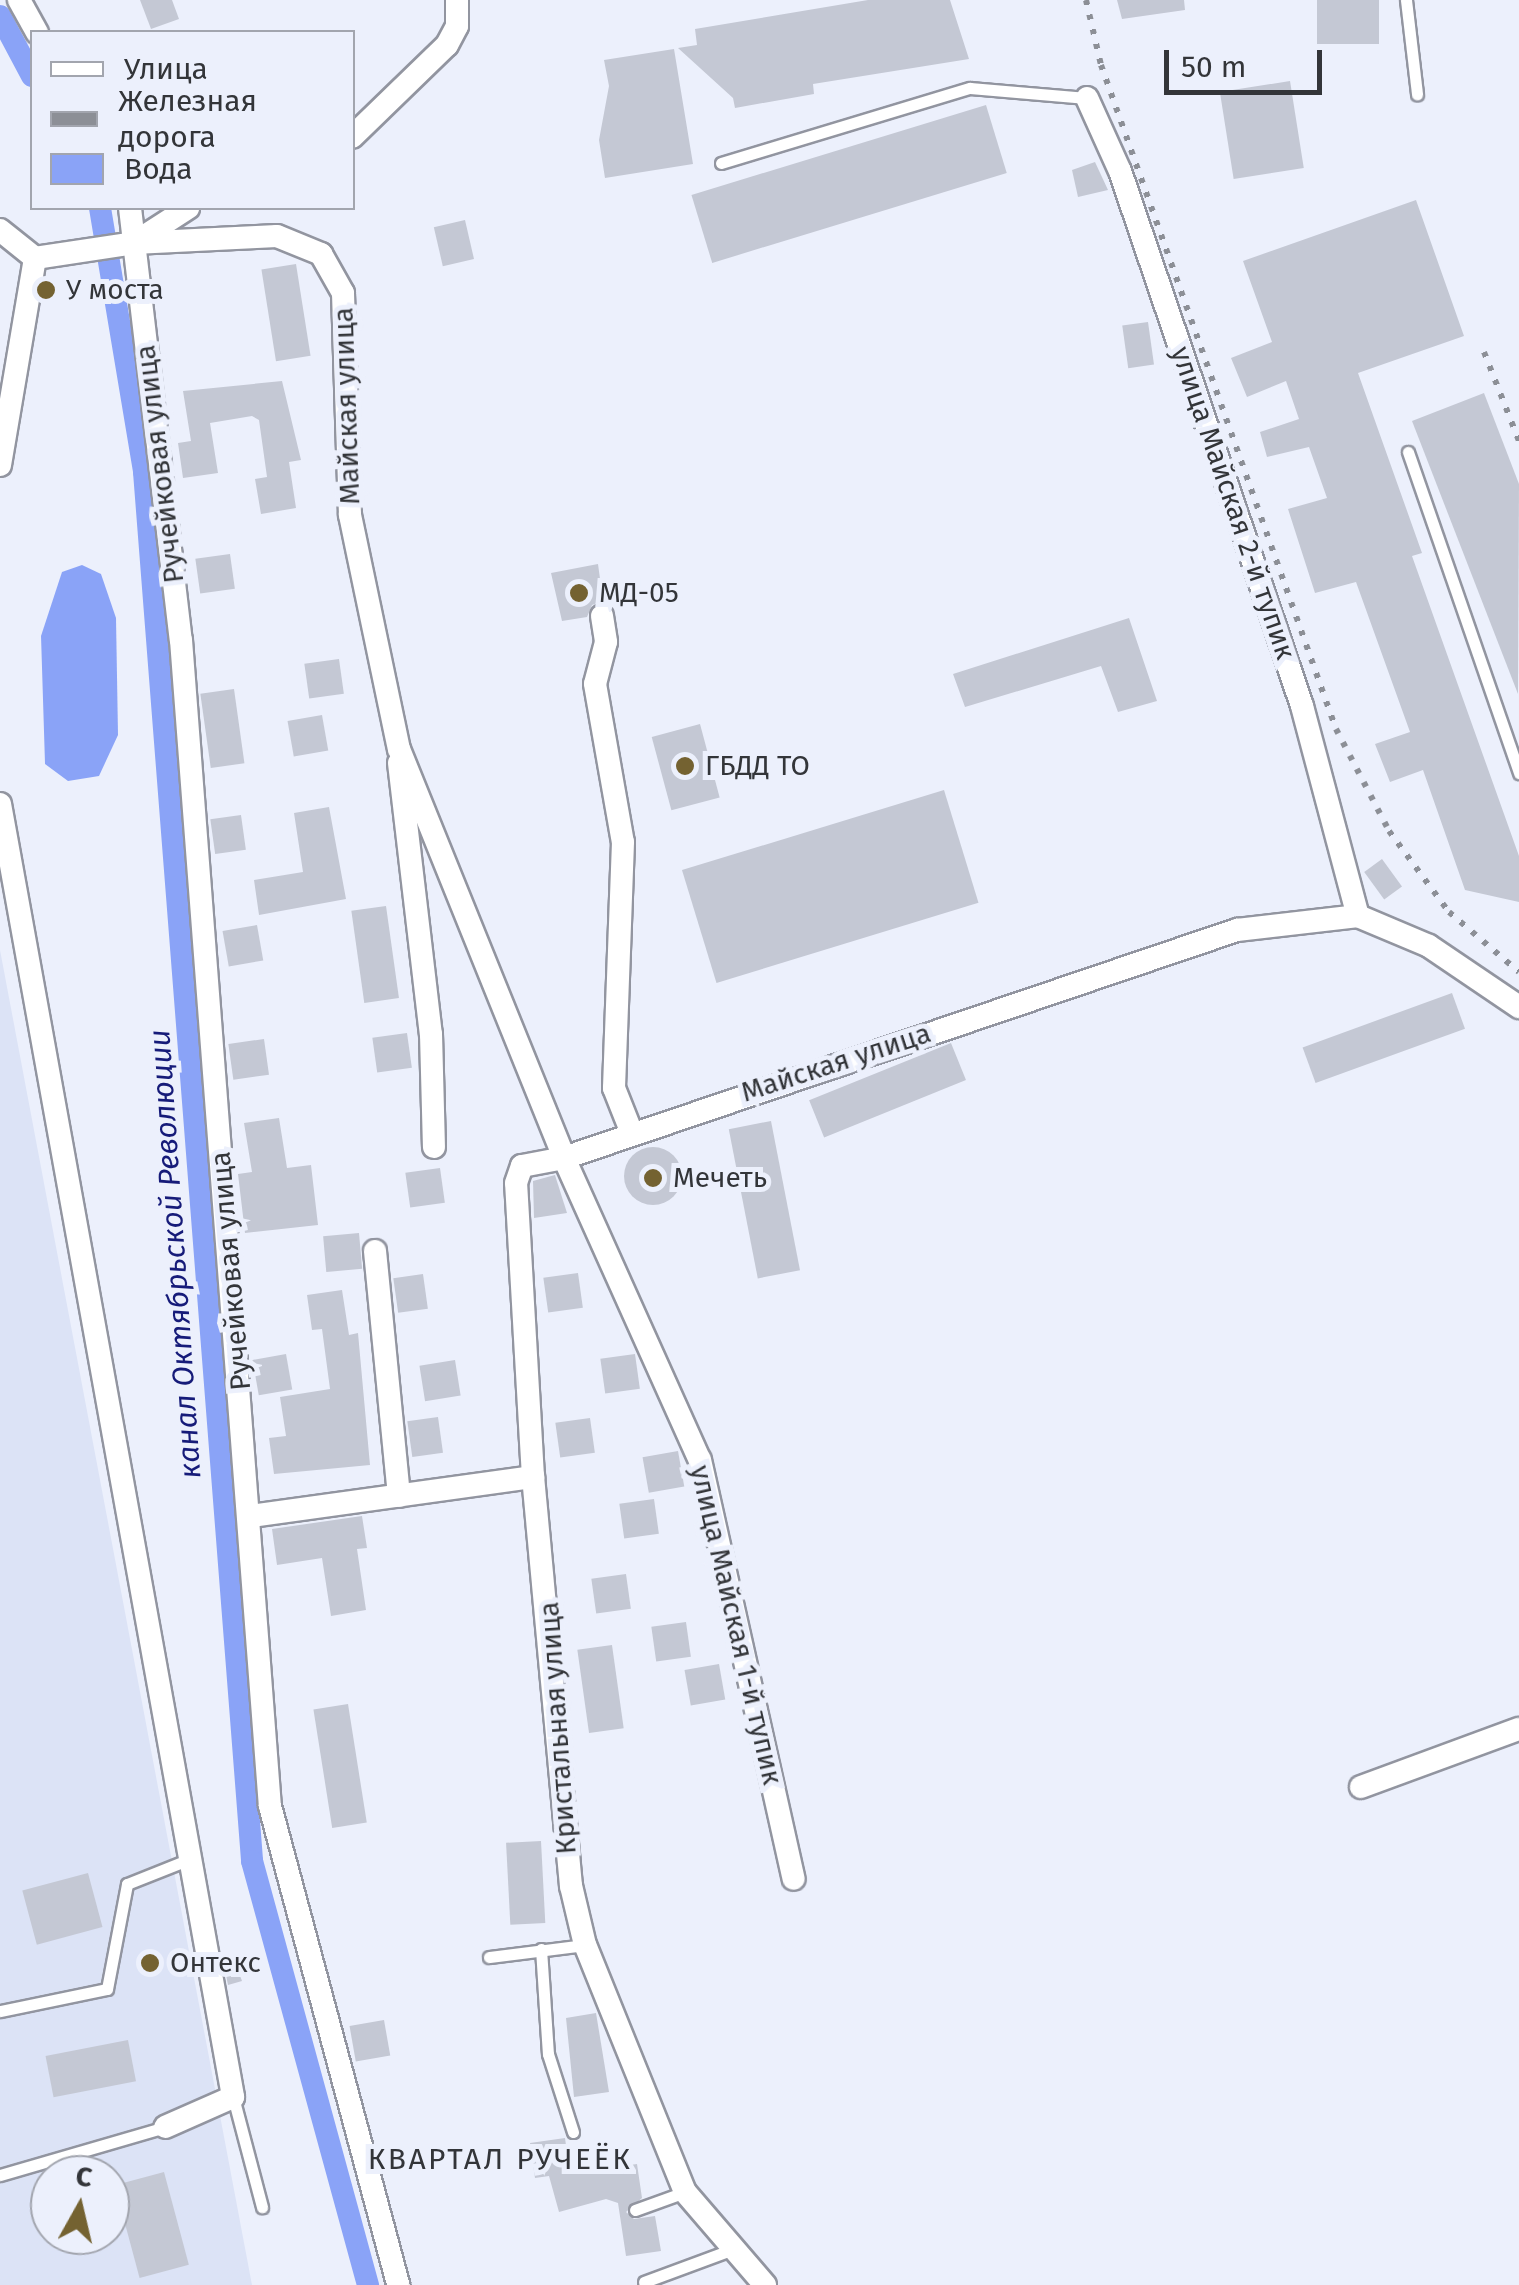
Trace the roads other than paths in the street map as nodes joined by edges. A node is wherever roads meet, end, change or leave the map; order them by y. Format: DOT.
graph roads {
  1 [pos="19,0"];
  2 [pos="457,0"];
  3 [pos="1406,0"];
  4 [pos="36,30"];
  5 [pos="1417,94"];
  6 [pos="1087,98"];
  7 [pos="355,133"];
  8 [pos="722,163"];
  9 [pos="130,210"];
  10 [pos="185,210"];
  11 [pos="0,230"];
  12 [pos="134,244"];
  13 [pos="34,258"];
  14 [pos="1408,452"];
  15 [pos="0,465"];
  16 [pos="602,616"];
  17 [pos="399,748"];
  18 [pos="1519,773"];
  19 [pos="0,804"];
  20 [pos="1358,916"];
  21 [pos="1519,1007"];
  22 [pos="631,1132"];
  23 [pos="434,1147"];
  24 [pos="564,1158"];
  25 [pos="375,1251"];
  26 [pos="532,1477"];
  27 [pos="399,1496"];
  28 [pos="251,1516"];
  29 [pos="1519,1729"];
  30 [pos="1361,1786"];
  31 [pos="190,1859"];
  32 [pos="794,1879"];
  33 [pos="585,1945"];
  34 [pos="541,1949"];
  35 [pos="489,1957"];
  36 [pos="0,2011"];
  37 [pos="233,2097"];
  38 [pos="165,2126"];
  39 [pos="573,2132"];
  40 [pos="0,2175"];
  41 [pos="685,2192"];
  42 [pos="262,2207"];
  43 [pos="635,2210"];
  44 [pos="736,2248"];
  45 [pos="644,2282"];
  46 [pos="398,2285"];
  47 [pos="765,2285"];
  1 -- 4 [label="street"];
  2 -- 7 [label="street"];
  3 -- 5 [label="lane"];
  6 -- 8 [label="lane"];
  6 -- 20 [label="street, улица Майская 2-й тупик"];
  9 -- 12 [label="street, Ручейковая улица"];
  10 -- 12 [label="street"];
  11 -- 13 [label="street"];
  12 -- 13 [label="street, Майская улица"];
  12 -- 17 [label="street, Майская улица"];
  12 -- 28 [label="street, Ручейковая улица"];
  13 -- 15 [label="street"];
  14 -- 18 [label="lane"];
  16 -- 22 [label="street"];
  17 -- 23 [label="street, Майская улица"];
  17 -- 24 [label="street, Майская улица"];
  19 -- 31 [label="street"];
  20 -- 21 [label="street, Майская улица"];
  20 -- 22 [label="street, Майская улица"];
  22 -- 24 [label="street, Майская улица"];
  24 -- 26 [label="street, Кристальная улица"];
  24 -- 32 [label="street, улица Майская 1-й тупик"];
  25 -- 27 [label="street"];
  26 -- 27 [label="street"];
  26 -- 33 [label="street, Кристальная улица"];
  27 -- 28 [label="street"];
  28 -- 46 [label="street, Ручейковая улица"];
  29 -- 30 [label="street"];
  31 -- 36 [label="lane"];
  31 -- 37 [label="street"];
  33 -- 34 [label="lane"];
  33 -- 41 [label="street, Кристальная улица"];
  34 -- 35 [label="lane"];
  34 -- 39 [label="lane"];
  37 -- 38 [label="street"];
  37 -- 42 [label="lane"];
  38 -- 40 [label="lane"];
  41 -- 43 [label="lane"];
  41 -- 44 [label="street, Кристальная улица"];
  44 -- 45 [label="lane"];
  44 -- 47 [label="street, Кристальная улица"];
}
